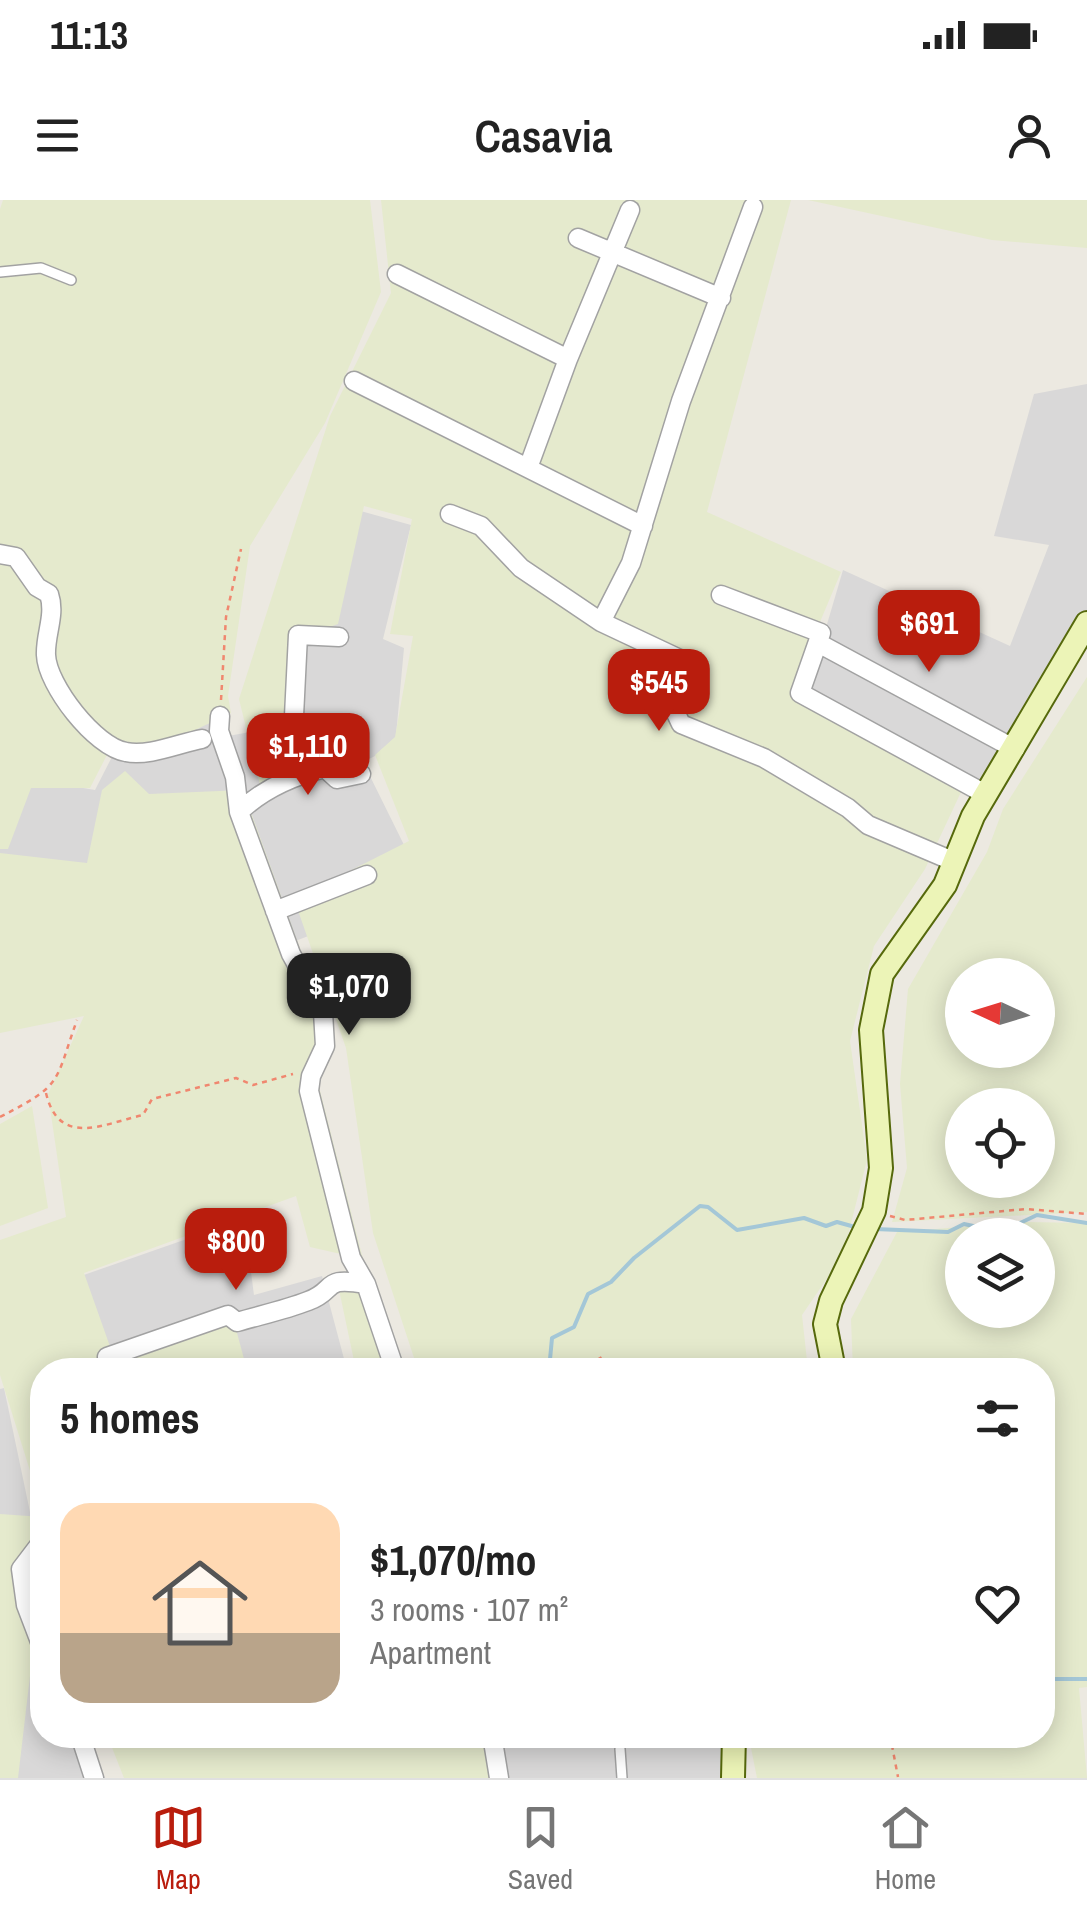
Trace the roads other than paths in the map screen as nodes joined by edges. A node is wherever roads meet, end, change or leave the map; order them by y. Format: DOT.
graph roads {
  1 [pos="753,207"];
  2 [pos="630,210"];
  3 [pos="578,238"];
  4 [pos="614,253"];
  5 [pos="0,272"];
  6 [pos="397,274"];
  7 [pos="71,280"];
  8 [pos="720,298"];
  9 [pos="568,359"];
  10 [pos="354,381"];
  11 [pos="528,468"];
  12 [pos="450,514"];
  13 [pos="643,526"];
  14 [pos="0,554"];
  15 [pos="721,595"];
  16 [pos="601,622"];
  17 [pos="1087,623"];
  18 [pos="339,636"];
  19 [pos="820,644"];
  20 [pos="220,716"];
  21 [pos="202,739"];
  22 [pos="1015,749"];
  23 [pos="312,771"];
  24 [pos="361,774"];
  25 [pos="987,794"];
  26 [pos="238,812"];
  27 [pos="955,862"];
  28 [pos="367,876"];
  29 [pos="275,911"];
  30 [pos="366,1284"];
  31 [pos="107,1357"];
  32 [pos="391,1358"];
  33 [pos="832,1358"];
  34 [pos="30,1557"];
  35 [pos="30,1616"];
  36 [pos="84,1748"];
  37 [pos="494,1748"];
  38 [pos="734,1748"];
  39 [pos="620,1749"];
  40 [pos="94,1778"];
  41 [pos="498,1778"];
  42 [pos="622,1778"];
  43 [pos="733,1778"];
  1 -- 8 [label="street"];
  2 -- 4 [label="street"];
  3 -- 4 [label="street"];
  4 -- 8 [label="street"];
  4 -- 9 [label="street"];
  5 -- 7 [label="lane"];
  6 -- 9 [label="street"];
  8 -- 13 [label="street"];
  9 -- 11 [label="street"];
  10 -- 11 [label="street"];
  11 -- 13 [label="street"];
  12 -- 16 [label="street"];
  13 -- 16 [label="street"];
  14 -- 21 [label="street"];
  15 -- 19 [label="street"];
  16 -- 27 [label="street"];
  17 -- 22 [label="street"];
  18 -- 23 [label="street"];
  19 -- 22 [label="street"];
  19 -- 25 [label="street"];
  20 -- 26 [label="street"];
  22 -- 25 [label="street"];
  23 -- 24 [label="street"];
  23 -- 26 [label="street"];
  25 -- 27 [label="street"];
  26 -- 29 [label="street"];
  27 -- 33 [label="street"];
  28 -- 29 [label="street"];
  29 -- 30 [label="street"];
  30 -- 31 [label="street"];
  30 -- 32 [label="street"];
  34 -- 35 [label="street"];
  36 -- 40 [label="street"];
  37 -- 41 [label="street"];
  38 -- 43 [label="street"];
  39 -- 42 [label="lane"];
}
